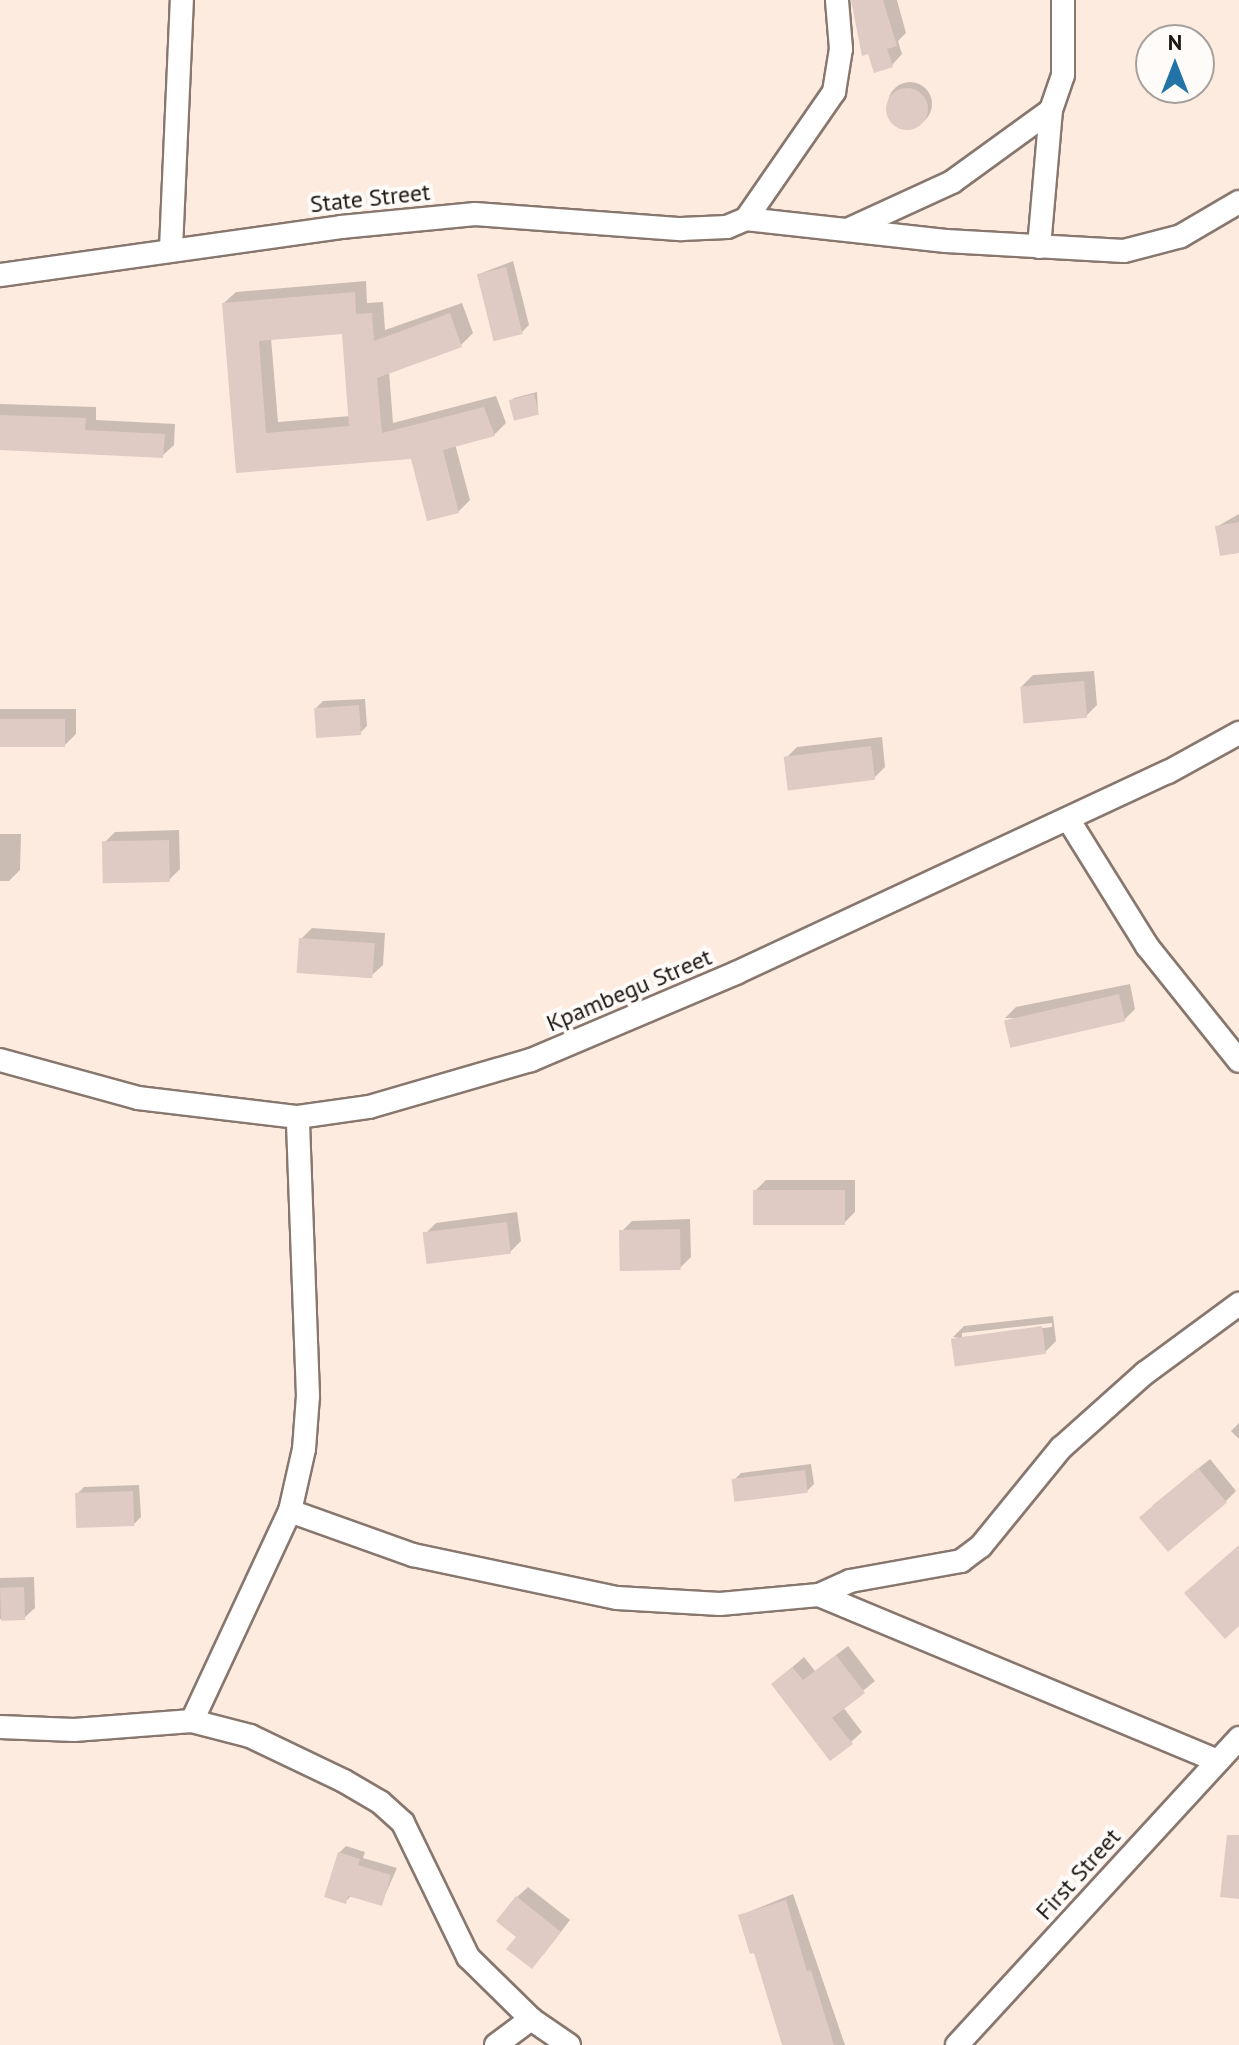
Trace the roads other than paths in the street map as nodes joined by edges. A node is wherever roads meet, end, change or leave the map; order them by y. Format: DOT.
graph roads {
  1 [pos="182,0"];
  2 [pos="837,0"];
  3 [pos="1063,0"];
  4 [pos="1051,110"];
  5 [pos="1239,202"];
  6 [pos="746,219"];
  7 [pos="847,230"];
  8 [pos="1039,247"];
  9 [pos="171,249"];
  10 [pos="0,275"];
  11 [pos="1239,733"];
  12 [pos="1068,819"];
  13 [pos="0,1060"];
  14 [pos="1239,1061"];
  15 [pos="298,1117"];
  16 [pos="1239,1304"];
  17 [pos="290,1511"];
  18 [pos="819,1595"];
  19 [pos="192,1721"];
  20 [pos="0,1727"];
  21 [pos="1239,1738"];
  22 [pos="1217,1761"];
  23 [pos="531,2019"];
  24 [pos="496,2045"];
  25 [pos="569,2045"];
  26 [pos="957,2045"];
  1 -- 9 [label="street"];
  2 -- 6 [label="street"];
  3 -- 4 [label="street"];
  4 -- 7 [label="street"];
  4 -- 8 [label="street"];
  5 -- 8 [label="street, State Street"];
  6 -- 7 [label="street, State Street"];
  6 -- 9 [label="street, State Street"];
  7 -- 8 [label="street, State Street"];
  9 -- 10 [label="street, State Street"];
  11 -- 12 [label="street, Kpambegu Street"];
  12 -- 14 [label="street"];
  12 -- 15 [label="street, Kpambegu Street"];
  13 -- 15 [label="street, Kpambegu Street"];
  15 -- 17 [label="street"];
  16 -- 18 [label="street"];
  17 -- 18 [label="street"];
  17 -- 19 [label="street"];
  18 -- 22 [label="street"];
  19 -- 20 [label="street"];
  19 -- 23 [label="street"];
  21 -- 22 [label="street, First Street"];
  22 -- 26 [label="street, First Street"];
  23 -- 24 [label="street"];
  23 -- 25 [label="street"];
}
